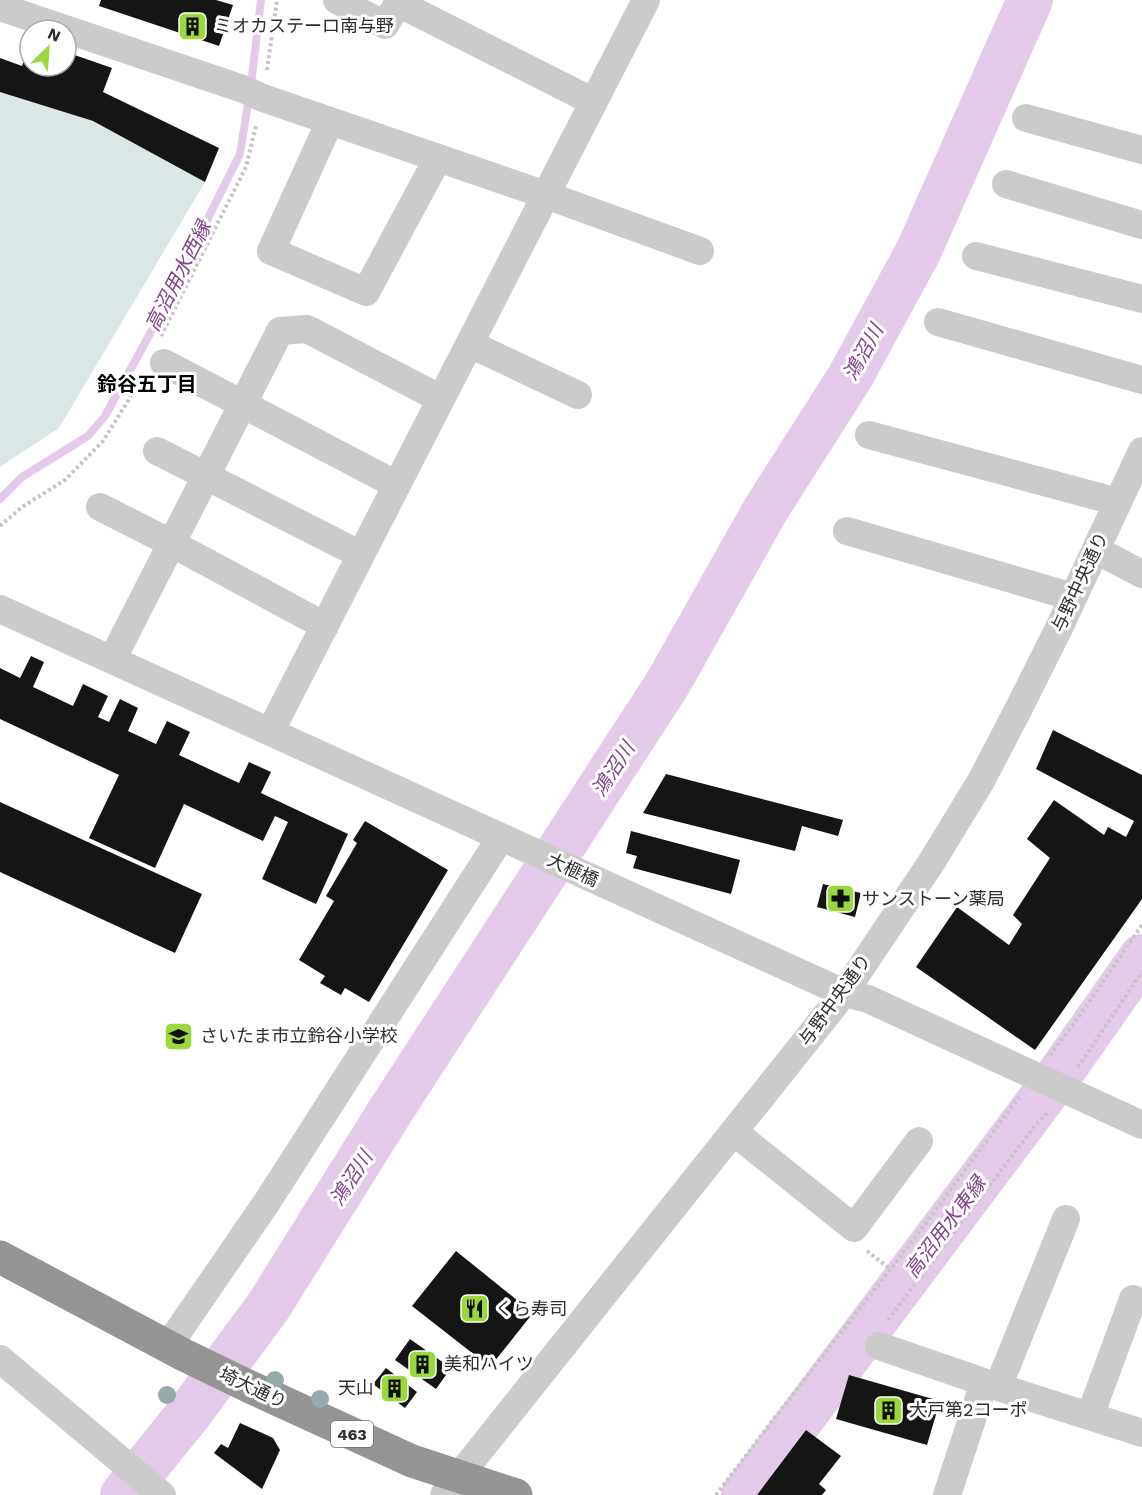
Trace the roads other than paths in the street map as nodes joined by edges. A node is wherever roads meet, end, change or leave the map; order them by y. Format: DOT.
graph roads {
  1 [pos="337,0"];
  2 [pos="646,0"];
  3 [pos="399,2"];
  4 [pos="13,7"];
  5 [pos="594,102"];
  6 [pos="1026,118"];
  7 [pos="330,121"];
  8 [pos="1142,150"];
  9 [pos="438,158"];
  10 [pos="1006,184"];
  11 [pos="546,195"];
  12 [pos="1142,225"];
  13 [pos="700,251"];
  14 [pos="976,256"];
  15 [pos="1142,299"];
  16 [pos="938,322"];
  17 [pos="470,344"];
  18 [pos="154,361"];
  19 [pos="1142,380"];
  20 [pos="578,395"];
  21 [pos="441,399"];
  22 [pos="243,404"];
  23 [pos="868,435"];
  24 [pos="157,451"];
  25 [pos="1138,467"];
  26 [pos="206,477"];
  27 [pos="397,485"];
  28 [pos="1118,502"];
  29 [pos="100,507"];
  30 [pos="847,531"];
  31 [pos="171,543"];
  32 [pos="1096,550"];
  33 [pos="361,555"];
  34 [pos="1142,574"];
  35 [pos="1073,597"];
  36 [pos="0,609"];
  37 [pos="325,626"];
  38 [pos="112,660"];
  39 [pos="270,732"];
  40 [pos="502,837"];
  41 [pos="843,993"];
  42 [pos="1142,1125"];
  43 [pos="734,1132"];
  44 [pos="919,1141"];
  45 [pos="1066,1219"];
  46 [pos="0,1257"];
  47 [pos="1133,1299"];
  48 [pos="879,1347"];
  49 [pos="176,1351"];
  50 [pos="0,1359"];
  51 [pos="991,1385"];
  52 [pos="1090,1416"];
  53 [pos="1142,1433"];
  54 [pos="451,1486"];
  55 [pos="162,1495"];
  56 [pos="516,1495"];
  57 [pos="947,1495"];
  1 -- 3 [label="street"];
  2 -- 5 [label="street"];
  3 -- 5 [label="street"];
  4 -- 7 [label="street"];
  5 -- 11 [label="street"];
  6 -- 8 [label="street"];
  7 -- 9 [label="street"];
  7 -- 9 [label="street"];
  9 -- 11 [label="street"];
  10 -- 12 [label="street"];
  11 -- 13 [label="street"];
  11 -- 17 [label="street"];
  14 -- 15 [label="street"];
  16 -- 19 [label="street"];
  17 -- 20 [label="street"];
  17 -- 21 [label="street"];
  18 -- 22 [label="street"];
  21 -- 22 [label="street"];
  21 -- 27 [label="street"];
  22 -- 26 [label="street"];
  22 -- 27 [label="street"];
  23 -- 28 [label="street"];
  24 -- 26 [label="street"];
  25 -- 28 [label="street, 与野中央通り"];
  26 -- 31 [label="street"];
  26 -- 33 [label="street"];
  27 -- 33 [label="street"];
  28 -- 32 [label="street, 与野中央通り"];
  29 -- 31 [label="street"];
  30 -- 35 [label="street"];
  31 -- 37 [label="street"];
  31 -- 38 [label="street"];
  32 -- 34 [label="street"];
  32 -- 35 [label="street, 与野中央通り"];
  33 -- 37 [label="street"];
  35 -- 41 [label="street, 与野中央通り"];
  36 -- 38 [label="street, 大榧橋"];
  37 -- 39 [label="street"];
  38 -- 39 [label="street, 大榧橋"];
  39 -- 40 [label="street, 大榧橋"];
  40 -- 41 [label="street, 大榧橋"];
  40 -- 49 [label="street"];
  41 -- 42 [label="street, 大榧橋"];
  41 -- 43 [label="street, 与野中央通り"];
  43 -- 44 [label="street"];
  43 -- 54 [label="street, 与野中央通り"];
  45 -- 51 [label="street"];
  46 -- 49 [label="highway, 埼大通り / 463"];
  47 -- 52 [label="street"];
  48 -- 51 [label="street"];
  49 -- 54 [label="highway, 埼大通り / 463"];
  50 -- 55 [label="street"];
  51 -- 52 [label="street"];
  51 -- 57 [label="street"];
  52 -- 53 [label="street"];
  54 -- 56 [label="highway, 埼大通り / 463"];
}
